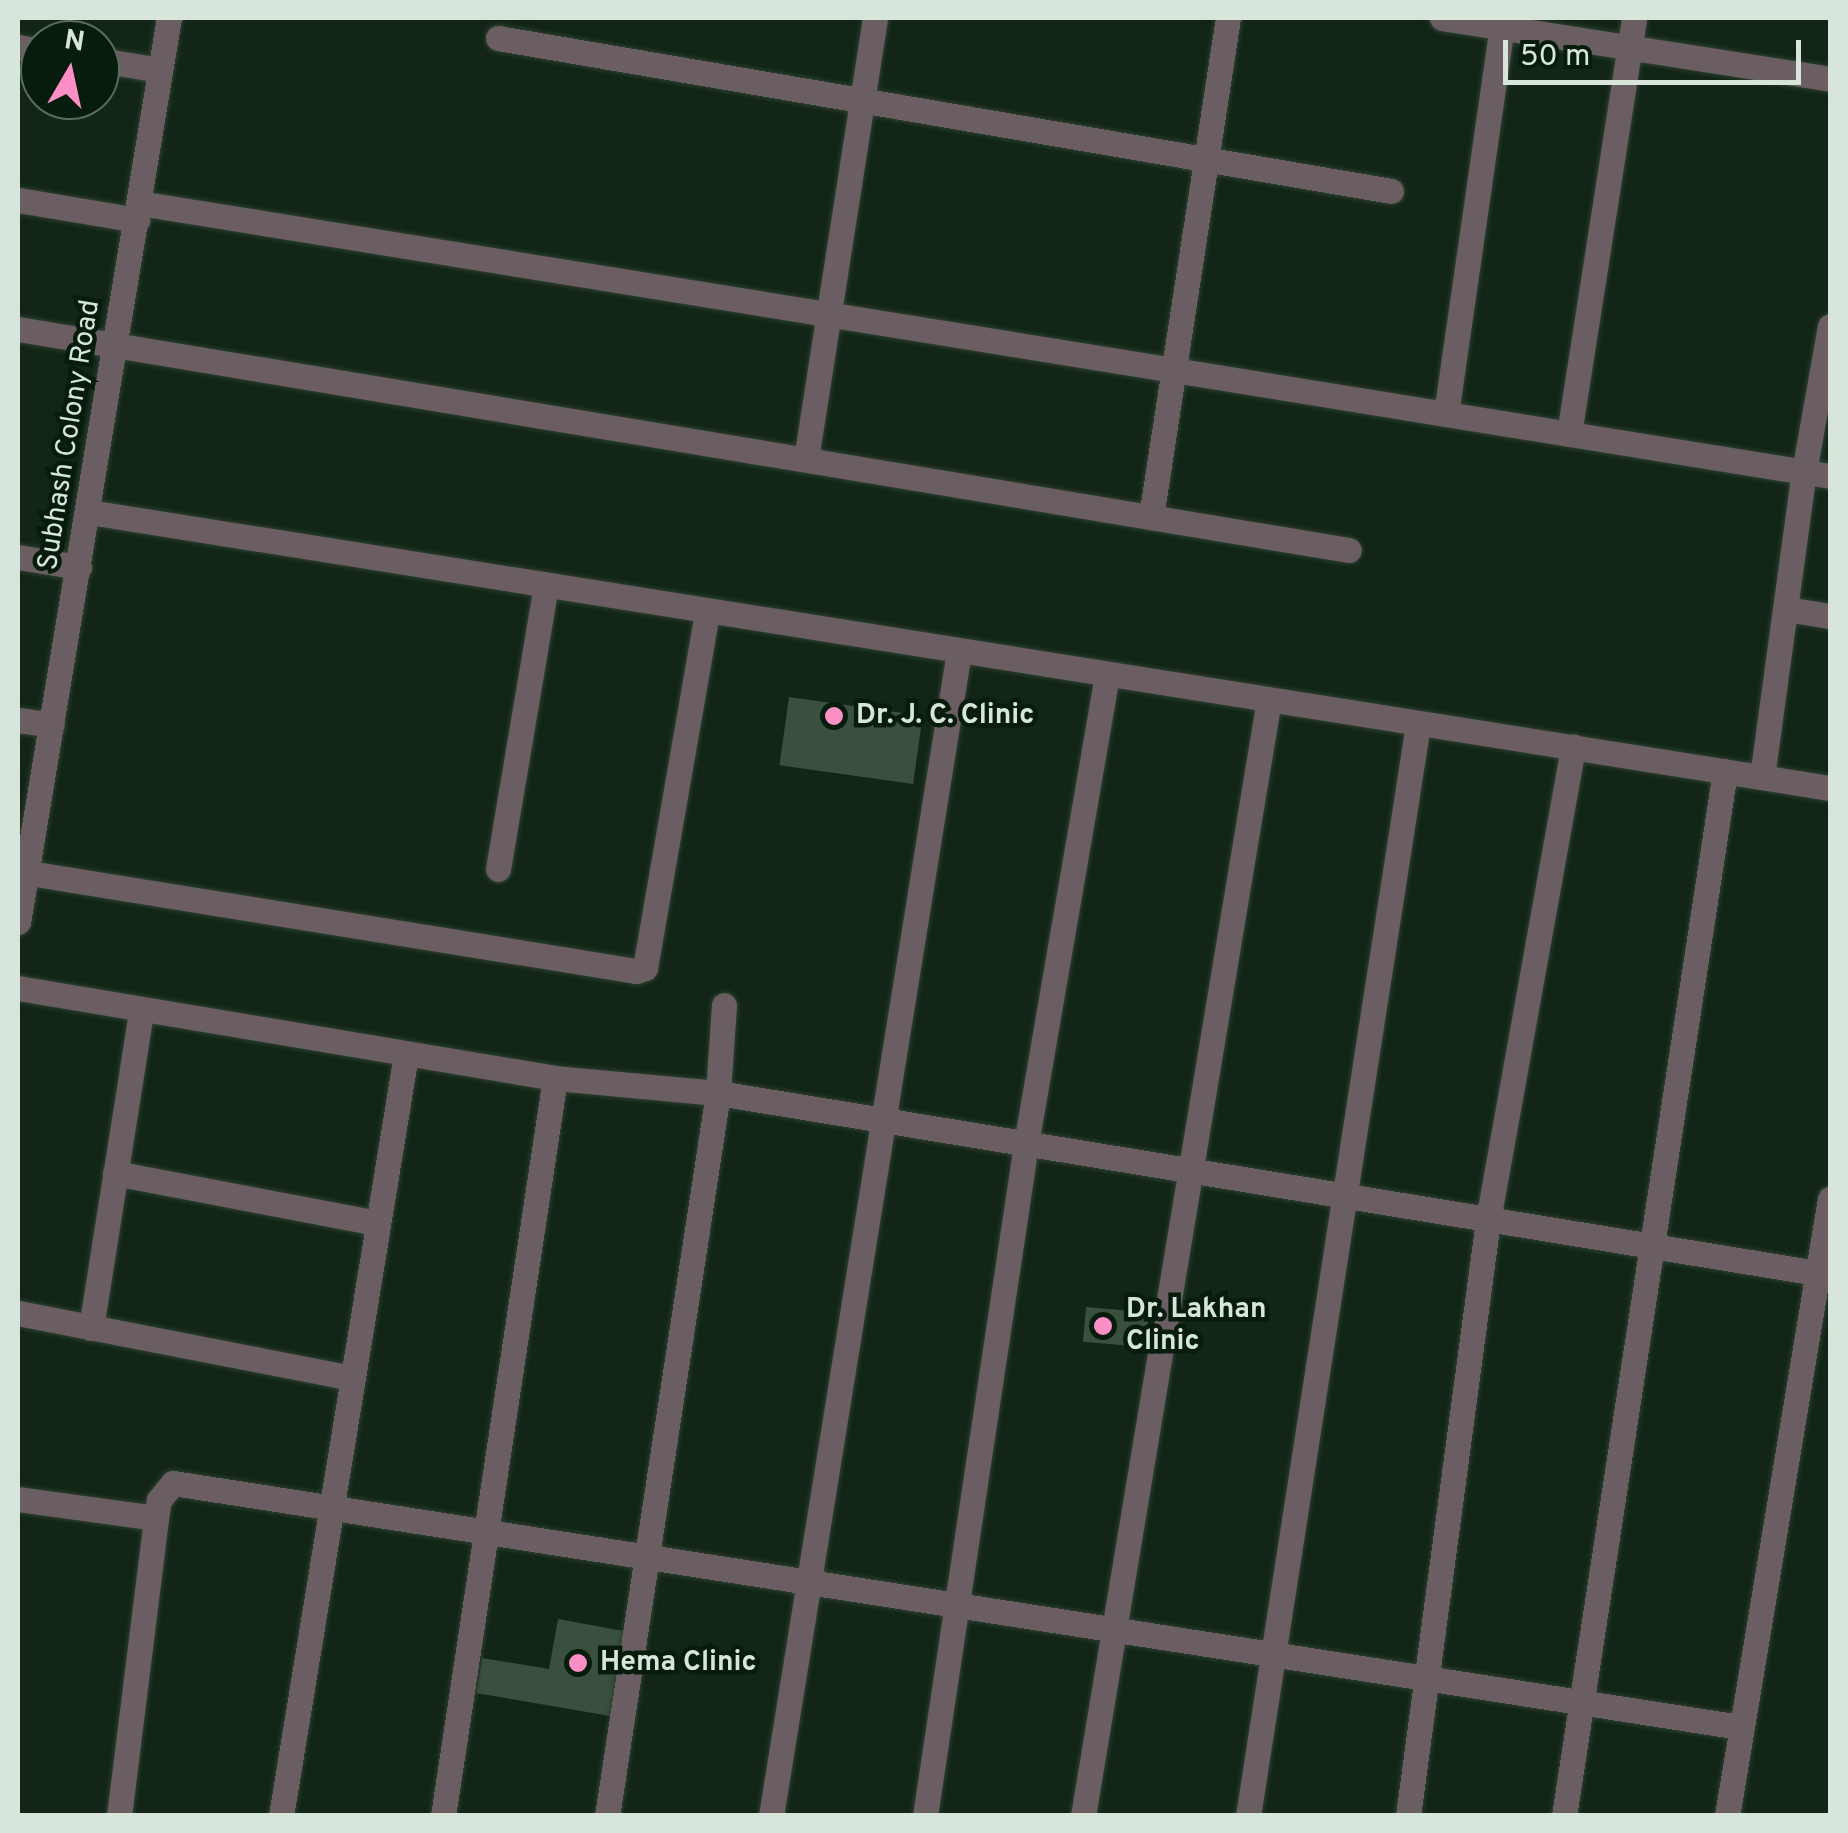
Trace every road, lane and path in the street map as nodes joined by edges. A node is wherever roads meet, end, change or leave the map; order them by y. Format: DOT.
graph roads {
  1 [pos="169,18"];
  2 [pos="875,18"];
  3 [pos="1228,18"];
  4 [pos="1442,18"];
  5 [pos="1634,18"];
  6 [pos="1502,22"];
  7 [pos="498,38"];
  8 [pos="1629,47"];
  9 [pos="120,63"];
  10 [pos="160,70"];
  11 [pos="1830,79"];
  12 [pos="862,101"];
  13 [pos="1206,160"];
  14 [pos="1391,191"];
  15 [pos="18,200"];
  16 [pos="138,212"];
  17 [pos="829,315"];
  18 [pos="1830,326"];
  19 [pos="18,328"];
  20 [pos="115,345"];
  21 [pos="1174,370"];
  22 [pos="1446,414"];
  23 [pos="1569,434"];
  24 [pos="806,459"];
  25 [pos="1804,472"];
  26 [pos="1830,476"];
  27 [pos="89,512"];
  28 [pos="1150,518"];
  29 [pos="1349,550"];
  30 [pos="18,557"];
  31 [pos="78,568"];
  32 [pos="546,585"];
  33 [pos="1786,610"];
  34 [pos="707,611"];
  35 [pos="1830,616"];
  36 [pos="959,651"];
  37 [pos="1107,675"];
  38 [pos="1269,700"];
  39 [pos="18,720"];
  40 [pos="1418,724"];
  41 [pos="52,725"];
  42 [pos="1572,748"];
  43 [pos="1725,771"];
  44 [pos="1762,777"];
  45 [pos="1830,788"];
  46 [pos="26,864"];
  47 [pos="498,869"];
  48 [pos="18,922"];
  49 [pos="18,988"];
  50 [pos="724,1005"];
  51 [pos="142,1012"];
  52 [pos="406,1054"];
  53 [pos="555,1078"];
  54 [pos="718,1094"];
  55 [pos="882,1120"];
  56 [pos="1026,1144"];
  57 [pos="115,1172"];
  58 [pos="1190,1172"];
  59 [pos="1345,1197"];
  60 [pos="1830,1200"];
  61 [pos="1488,1220"];
  62 [pos="376,1223"];
  63 [pos="1652,1248"];
  64 [pos="1825,1274"];
  65 [pos="18,1313"];
  66 [pos="91,1328"];
  67 [pos="353,1378"];
  68 [pos="18,1499"];
  69 [pos="332,1506"];
  70 [pos="156,1518"];
  71 [pos="490,1531"];
  72 [pos="648,1556"];
  73 [pos="806,1580"];
  74 [pos="957,1604"];
  75 [pos="1114,1628"];
  76 [pos="1272,1654"];
  77 [pos="1426,1678"];
  78 [pos="1582,1702"];
  79 [pos="1740,1727"];
  80 [pos="119,1816"];
  81 [pos="281,1816"];
  82 [pos="444,1816"];
  83 [pos="608,1816"];
  84 [pos="770,1816"];
  85 [pos="925,1816"];
  86 [pos="1082,1816"];
  87 [pos="1248,1816"];
  88 [pos="1408,1816"];
  89 [pos="1564,1816"];
  90 [pos="1727,1816"];
  1 -- 10 [label="street, Subhash Colony Road"];
  2 -- 12 [label="street"];
  3 -- 13 [label="street"];
  4 -- 6 [label="street"];
  5 -- 8 [label="street"];
  6 -- 8 [label="street"];
  6 -- 22 [label="street"];
  7 -- 12 [label="street"];
  8 -- 11 [label="street"];
  8 -- 23 [label="street"];
  9 -- 10 [label="street"];
  10 -- 16 [label="street, Subhash Colony Road"];
  12 -- 13 [label="street"];
  12 -- 17 [label="street"];
  13 -- 14 [label="street"];
  13 -- 21 [label="street"];
  15 -- 16 [label="street"];
  16 -- 17 [label="street"];
  16 -- 20 [label="street, Subhash Colony Road"];
  17 -- 21 [label="street"];
  17 -- 24 [label="street"];
  18 -- 25 [label="street"];
  19 -- 20 [label="street"];
  20 -- 24 [label="street"];
  20 -- 27 [label="street, Subhash Colony Road"];
  21 -- 22 [label="street"];
  21 -- 28 [label="street"];
  22 -- 23 [label="street"];
  23 -- 25 [label="street"];
  24 -- 28 [label="street"];
  25 -- 26 [label="street"];
  25 -- 33 [label="street"];
  27 -- 31 [label="street, Subhash Colony Road"];
  27 -- 32 [label="street"];
  28 -- 29 [label="street"];
  30 -- 31 [label="street"];
  31 -- 41 [label="street, Subhash Colony Road"];
  32 -- 34 [label="street"];
  32 -- 47 [label="street"];
  33 -- 35 [label="street"];
  33 -- 44 [label="street"];
  34 -- 36 [label="street"];
  34 -- 46 [label="street"];
  36 -- 37 [label="street"];
  36 -- 55 [label="street"];
  37 -- 38 [label="street"];
  37 -- 56 [label="street"];
  38 -- 40 [label="street"];
  38 -- 58 [label="street"];
  39 -- 41 [label="street"];
  40 -- 42 [label="street"];
  40 -- 59 [label="street"];
  41 -- 46 [label="street, Subhash Colony Road"];
  42 -- 43 [label="street"];
  42 -- 61 [label="street"];
  43 -- 44 [label="street"];
  43 -- 63 [label="street"];
  44 -- 45 [label="street"];
  46 -- 48 [label="street, Subhash Colony Road"];
  49 -- 51 [label="street"];
  50 -- 54 [label="street"];
  51 -- 52 [label="street"];
  51 -- 57 [label="street"];
  52 -- 53 [label="street"];
  52 -- 62 [label="street"];
  53 -- 54 [label="street"];
  53 -- 71 [label="street"];
  54 -- 55 [label="street"];
  54 -- 72 [label="street"];
  55 -- 56 [label="street"];
  55 -- 73 [label="street"];
  56 -- 58 [label="street"];
  56 -- 74 [label="street"];
  57 -- 62 [label="street"];
  57 -- 66 [label="street"];
  58 -- 59 [label="street"];
  58 -- 75 [label="street"];
  59 -- 61 [label="street"];
  59 -- 76 [label="street"];
  60 -- 64 [label="street"];
  61 -- 63 [label="street"];
  61 -- 77 [label="street"];
  62 -- 67 [label="street"];
  63 -- 64 [label="street"];
  63 -- 78 [label="street"];
  64 -- 79 [label="street"];
  65 -- 66 [label="street"];
  66 -- 67 [label="street"];
  67 -- 69 [label="street"];
  68 -- 70 [label="street"];
  69 -- 70 [label="street"];
  69 -- 71 [label="street"];
  69 -- 81 [label="street"];
  70 -- 80 [label="street"];
  71 -- 72 [label="street"];
  71 -- 82 [label="street"];
  72 -- 73 [label="street"];
  72 -- 83 [label="street"];
  73 -- 74 [label="street"];
  73 -- 84 [label="street"];
  74 -- 75 [label="street"];
  74 -- 85 [label="street"];
  75 -- 76 [label="street"];
  75 -- 86 [label="street"];
  76 -- 77 [label="street"];
  76 -- 87 [label="street"];
  77 -- 78 [label="street"];
  77 -- 88 [label="street"];
  78 -- 79 [label="street"];
  78 -- 89 [label="street"];
  79 -- 90 [label="street"];
}
